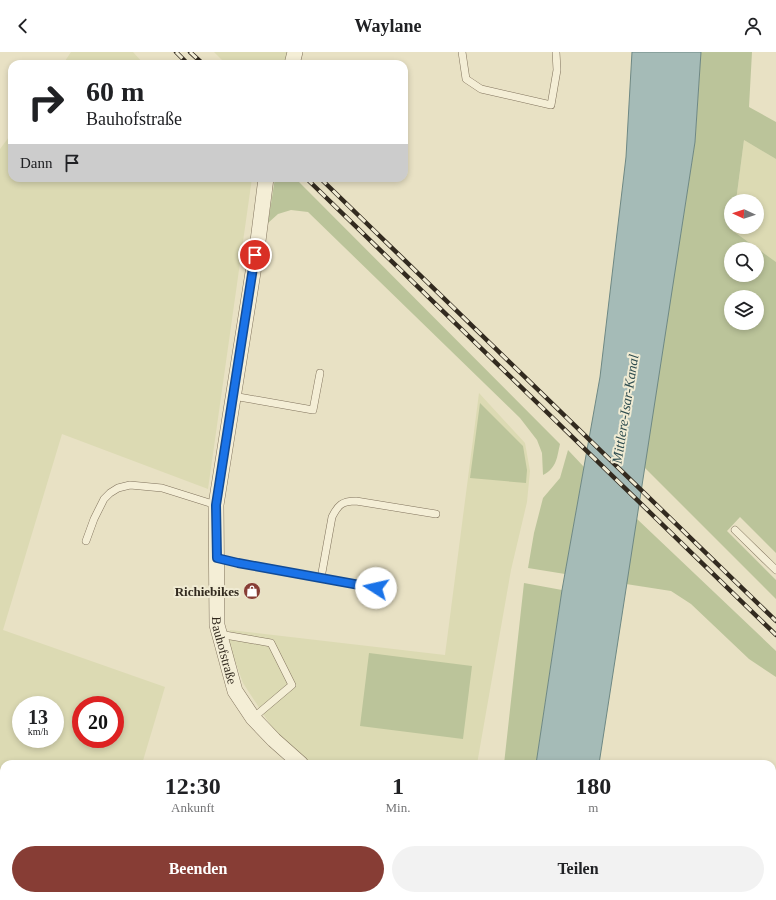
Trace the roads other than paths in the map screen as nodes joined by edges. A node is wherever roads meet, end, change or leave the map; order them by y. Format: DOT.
graph roads {
  1 [pos="462,52"];
  2 [pos="556,52"];
  3 [pos="265,182"];
  4 [pos="320,373"];
  5 [pos="233,396"];
  6 [pos="216,505"];
  7 [pos="436,514"];
  8 [pos="735,530"];
  9 [pos="86,541"];
  10 [pos="217,558"];
  11 [pos="776,570"];
  12 [pos="320,578"];
  13 [pos="376,588"];
  14 [pos="219,634"];
  15 [pos="253,718"];
  16 [pos="296,760"];
  1 -- 2 [label="lane"];
  3 -- 5 [label="street, Bauhofstraße"];
  4 -- 5 [label="lane"];
  5 -- 6 [label="street, Bauhofstraße"];
  6 -- 9 [label="lane"];
  6 -- 10 [label="street, Bauhofstraße"];
  7 -- 12 [label="lane"];
  8 -- 11 [label="lane"];
  10 -- 12 [label="lane"];
  10 -- 14 [label="street, Bauhofstraße"];
  12 -- 13 [label="lane"];
  14 -- 15 [label="street, Bauhofstraße"];
  14 -- 15 [label="lane"];
  15 -- 16 [label="street, Bauhofstraße"];
}
